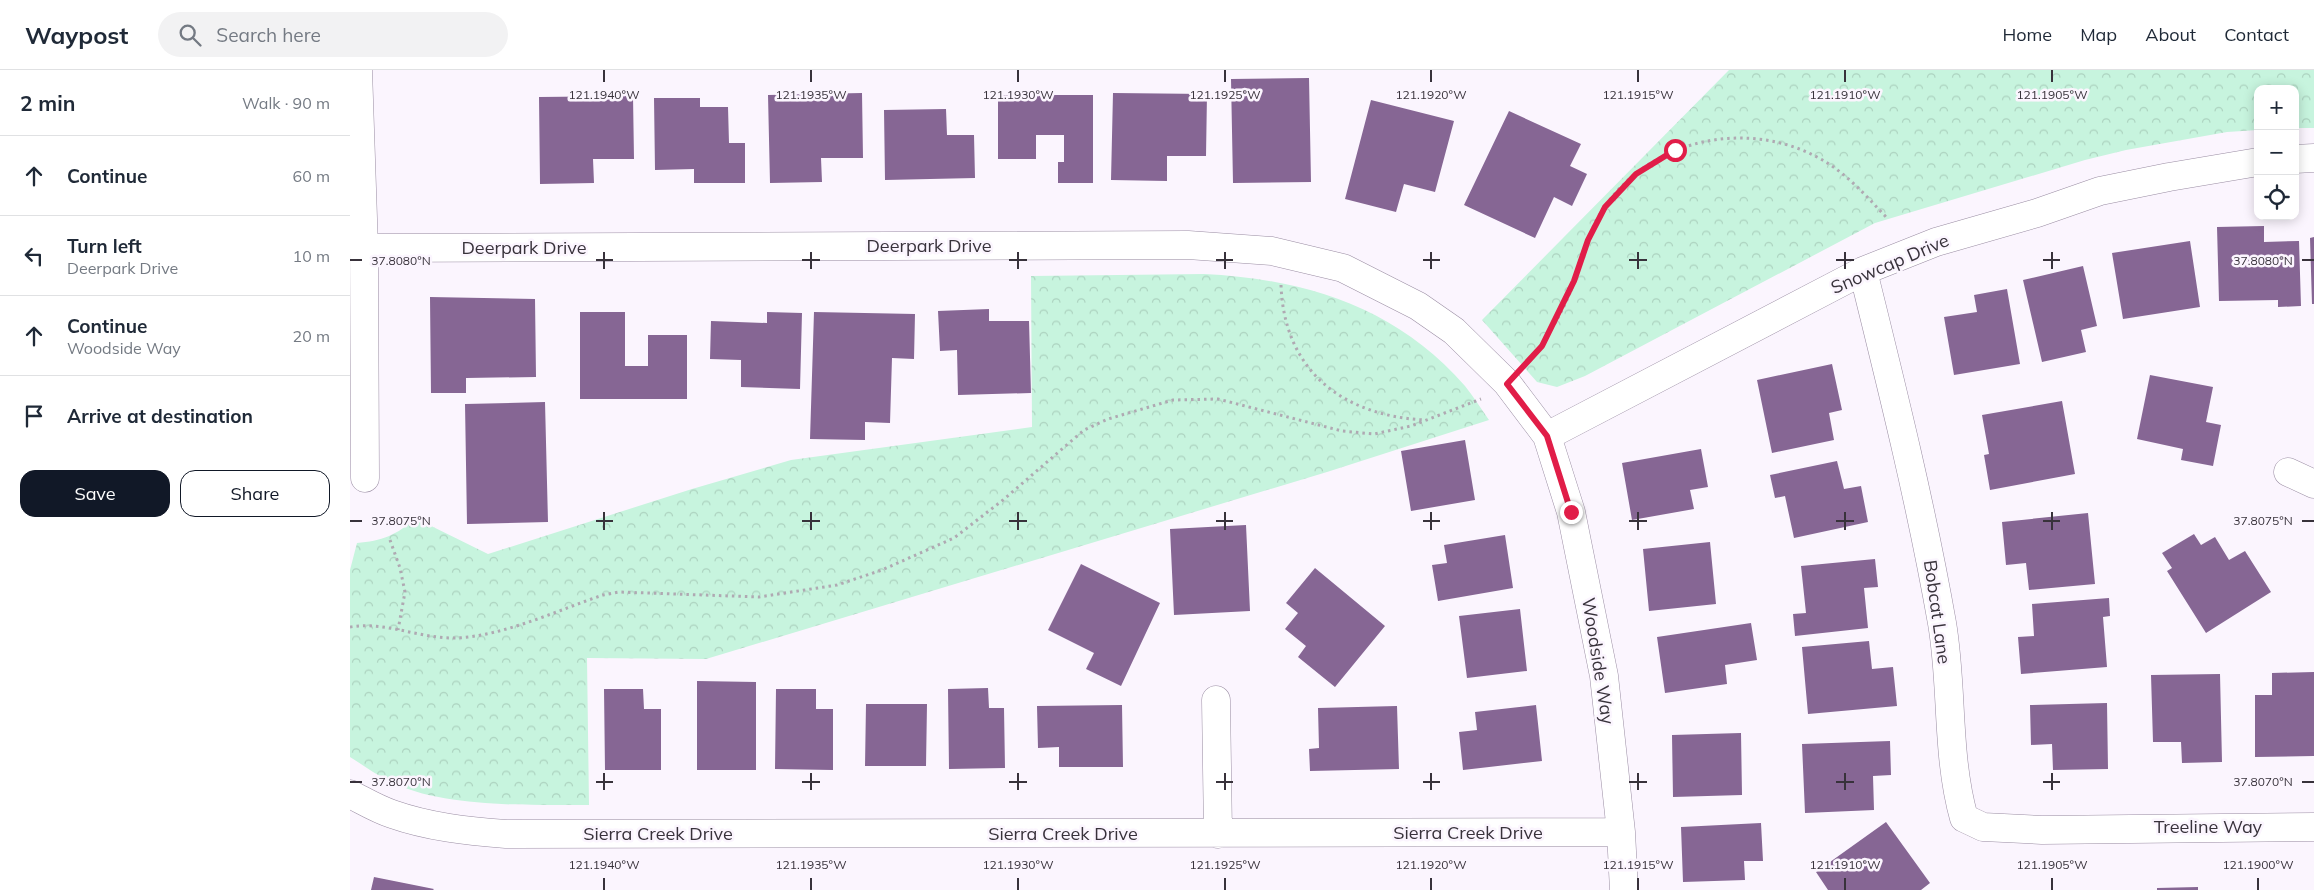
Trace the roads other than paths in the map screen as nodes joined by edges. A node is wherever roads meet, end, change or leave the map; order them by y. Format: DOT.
graph roads {
  1 [pos="358,70"];
  2 [pos="2314,158"];
  3 [pos="2299,159"];
  4 [pos="2254,163"];
  5 [pos="364,248"];
  6 [pos="1864,271"];
  7 [pos="1547,436"];
  8 [pos="2288,472"];
  9 [pos="365,478"];
  10 [pos="2314,484"];
  11 [pos="1216,700"];
  12 [pos="350,794"];
  13 [pos="2314,826"];
  14 [pos="2103,829"];
  15 [pos="1621,832"];
  16 [pos="1218,834"];
  17 [pos="1624,890"];
  1 -- 5 [label="street"];
  2 -- 3 [label="street"];
  4 -- 6 [label="street, Snowcap Drive"];
  5 -- 7 [label="street, Deerpark Drive"];
  5 -- 9 [label="street"];
  6 -- 7 [label="street, Snowcap Drive"];
  6 -- 14 [label="street, Bobcat Lane"];
  7 -- 15 [label="street, Woodside Way"];
  8 -- 10 [label="street"];
  11 -- 16 [label="street"];
  12 -- 16 [label="street, Sierra Creek Drive"];
  13 -- 14 [label="street, Treeline Way"];
  15 -- 16 [label="street, Sierra Creek Drive"];
  15 -- 17 [label="street, Woodside Way"];
}
